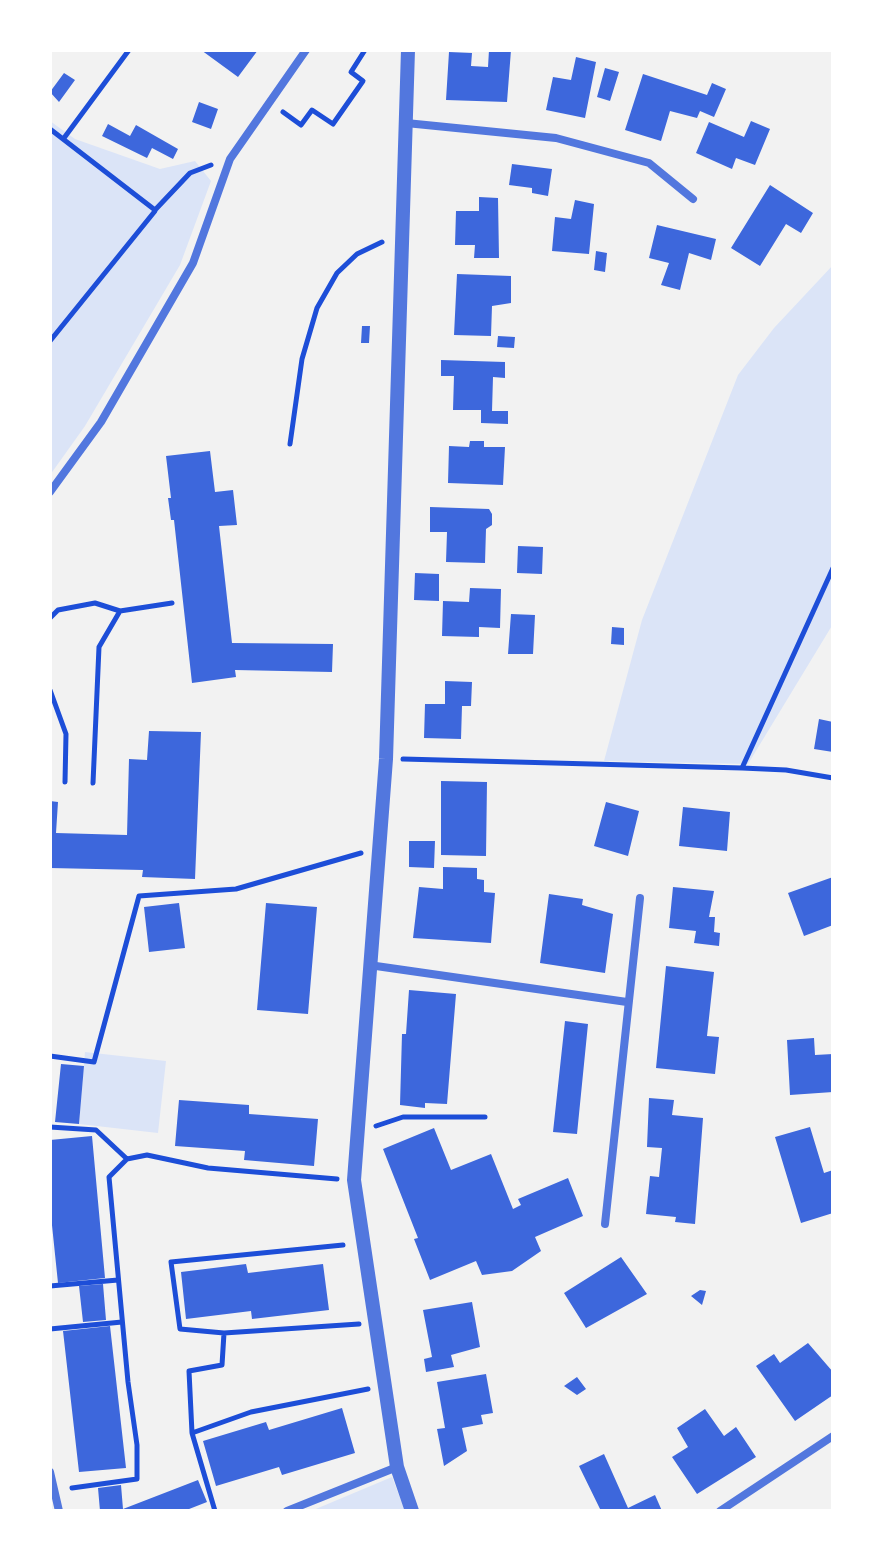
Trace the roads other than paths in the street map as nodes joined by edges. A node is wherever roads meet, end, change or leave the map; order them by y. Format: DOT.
graph roads {
  1 [pos="306,50"];
  2 [pos="408,50"];
  3 [pos="406,123"];
  4 [pos="693,199"];
  5 [pos="50,492"];
  6 [pos="640,898"];
  7 [pos="369,965"];
  8 [pos="627,1002"];
  9 [pos="605,1224"];
  10 [pos="833,1436"];
  11 [pos="397,1467"];
  12 [pos="50,1472"];
  13 [pos="59,1511"];
  14 [pos="287,1511"];
  15 [pos="412,1511"];
  16 [pos="720,1511"];
  1 -- 5 [label="street"];
  2 -- 3 [label="street"];
  3 -- 4 [label="street"];
  3 -- 7 [label="street"];
  6 -- 8 [label="street"];
  7 -- 8 [label="street"];
  7 -- 11 [label="street"];
  8 -- 9 [label="street"];
  10 -- 16 [label="street"];
  11 -- 14 [label="street"];
  11 -- 15 [label="street"];
  12 -- 13 [label="street"];
}
